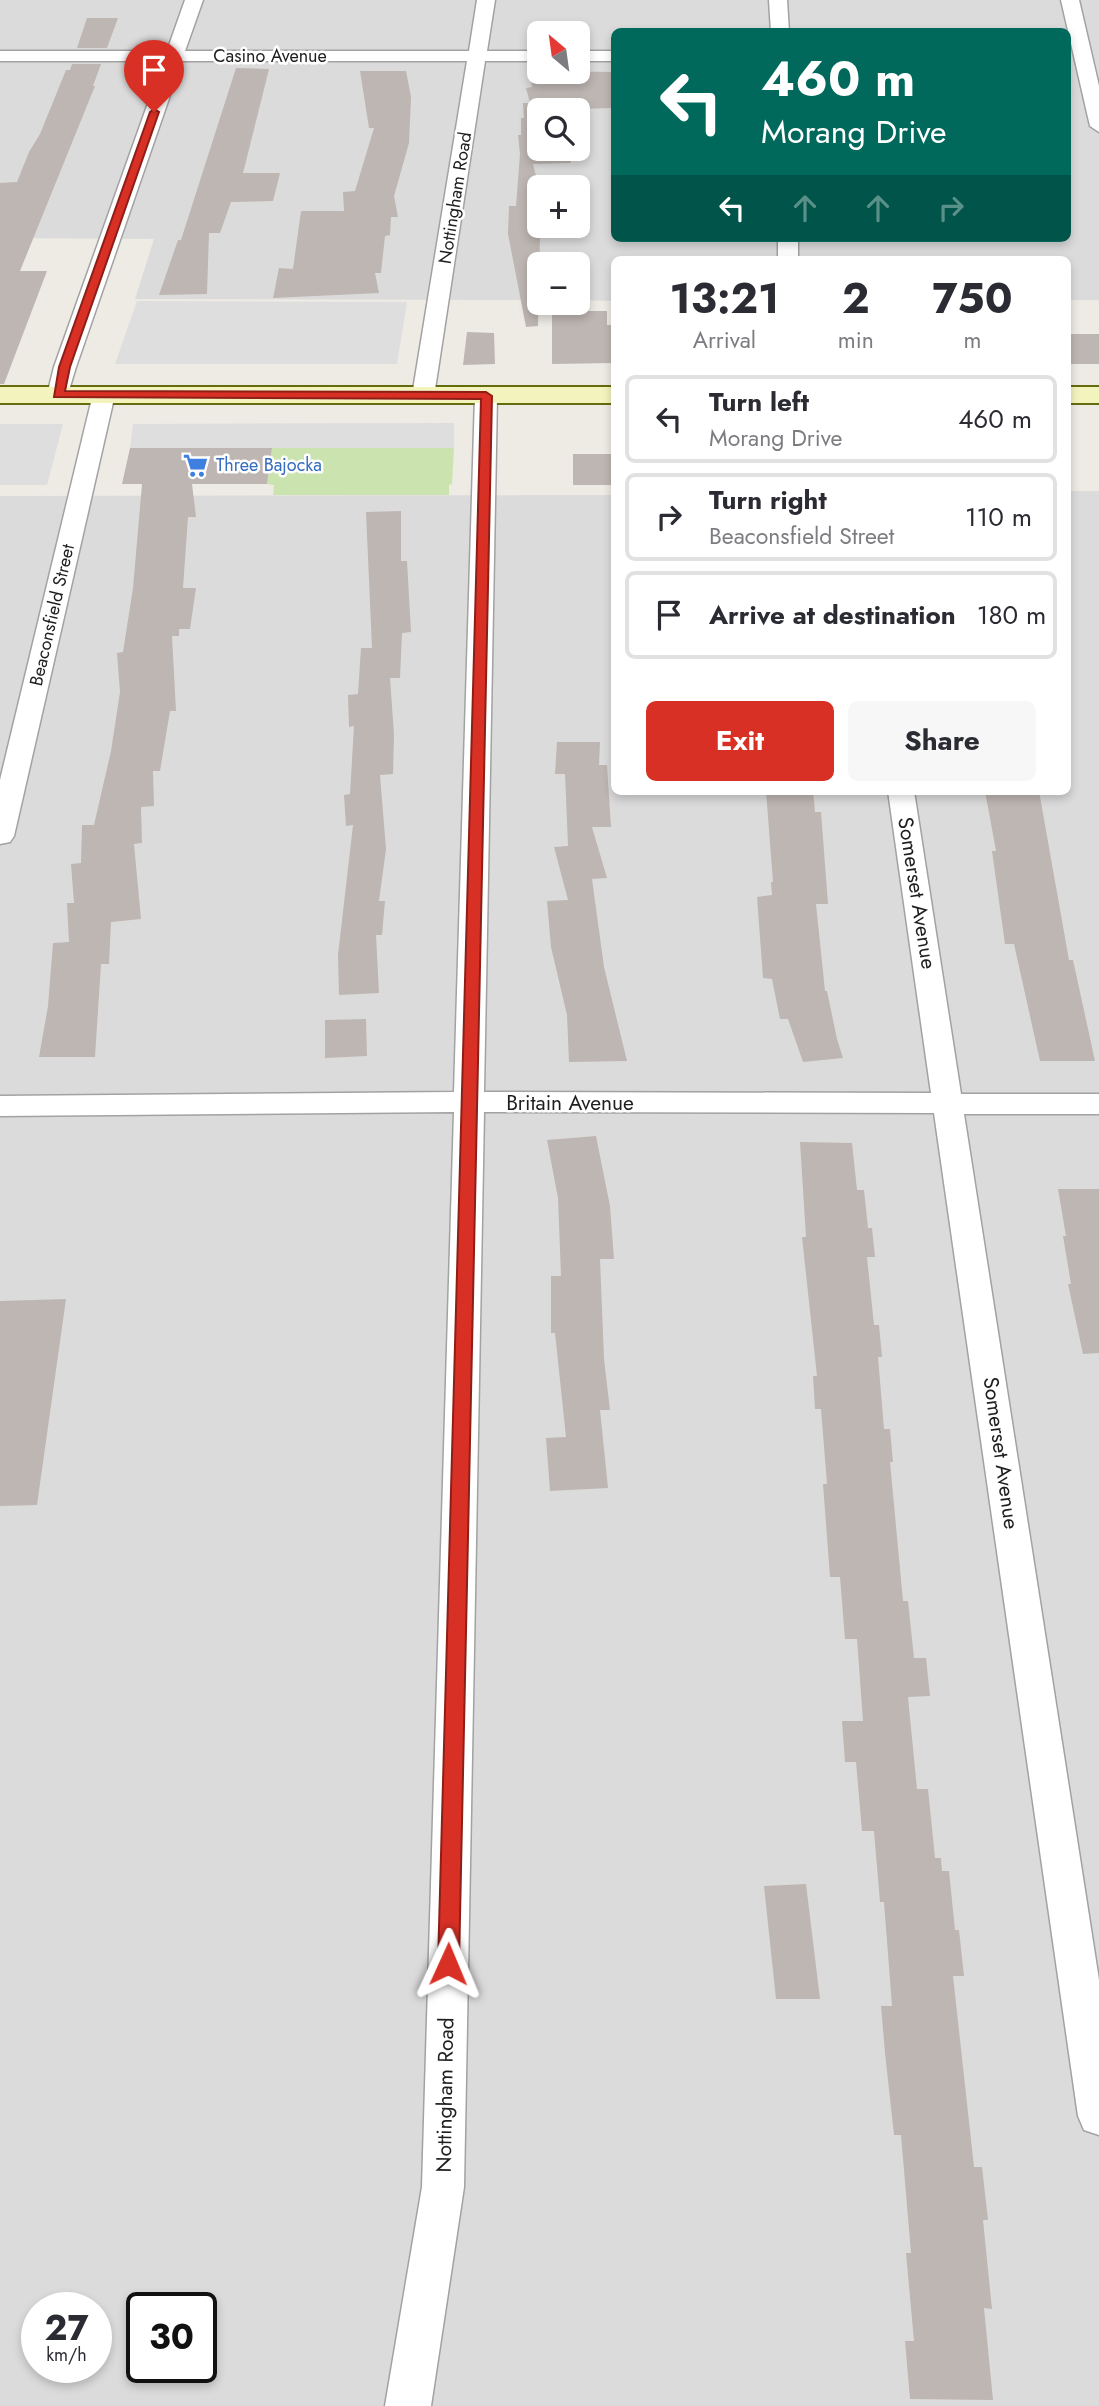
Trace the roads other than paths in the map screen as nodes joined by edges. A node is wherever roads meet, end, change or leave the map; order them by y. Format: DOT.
graph roads {
  1 [pos="194,0"];
  2 [pos="486,0"];
  3 [pos="778,0"];
  4 [pos="1070,0"];
  5 [pos="780,28"];
  6 [pos="611,55"];
  7 [pos="1083,55"];
  8 [pos="0,56"];
  9 [pos="174,56"];
  10 [pos="477,56"];
  11 [pos="527,56"];
  12 [pos="590,56"];
  13 [pos="1099,126"];
  14 [pos="104,394"];
  15 [pos="0,395"];
  16 [pos="58,395"];
  17 [pos="1071,395"];
  18 [pos="1099,395"];
  19 [pos="423,396"];
  20 [pos="486,396"];
  21 [pos="611,396"];
  22 [pos="902,795"];
  23 [pos="0,836"];
  24 [pos="470,1102"];
  25 [pos="1099,1104"];
  26 [pos="949,1105"];
  27 [pos="0,1107"];
  28 [pos="1099,2116"];
  29 [pos="408,2406"];
  1 -- 9 [label="street"];
  2 -- 10 [label="street, Nottingham Road"];
  3 -- 5 [label="street"];
  4 -- 7 [label="street"];
  6 -- 12 [label="street"];
  7 -- 13 [label="street"];
  8 -- 9 [label="street, Casino Avenue"];
  9 -- 10 [label="street, Casino Avenue"];
  9 -- 16 [label="street"];
  10 -- 11 [label="street, Casino Avenue"];
  10 -- 19 [label="street, Nottingham Road"];
  14 -- 16 [label="street"];
  14 -- 19 [label="street"];
  14 -- 23 [label="street, Beaconsfield Street"];
  15 -- 16 [label="street"];
  17 -- 18 [label="street"];
  19 -- 20 [label="street"];
  20 -- 21 [label="street"];
  20 -- 24 [label="street, Nottingham Road"];
  22 -- 26 [label="street, Somerset Avenue"];
  24 -- 26 [label="street, Britain Avenue"];
  24 -- 27 [label="street, Britain Avenue"];
  24 -- 29 [label="street, Nottingham Road"];
  25 -- 26 [label="street, Britain Avenue"];
  26 -- 28 [label="street, Somerset Avenue"];
}
